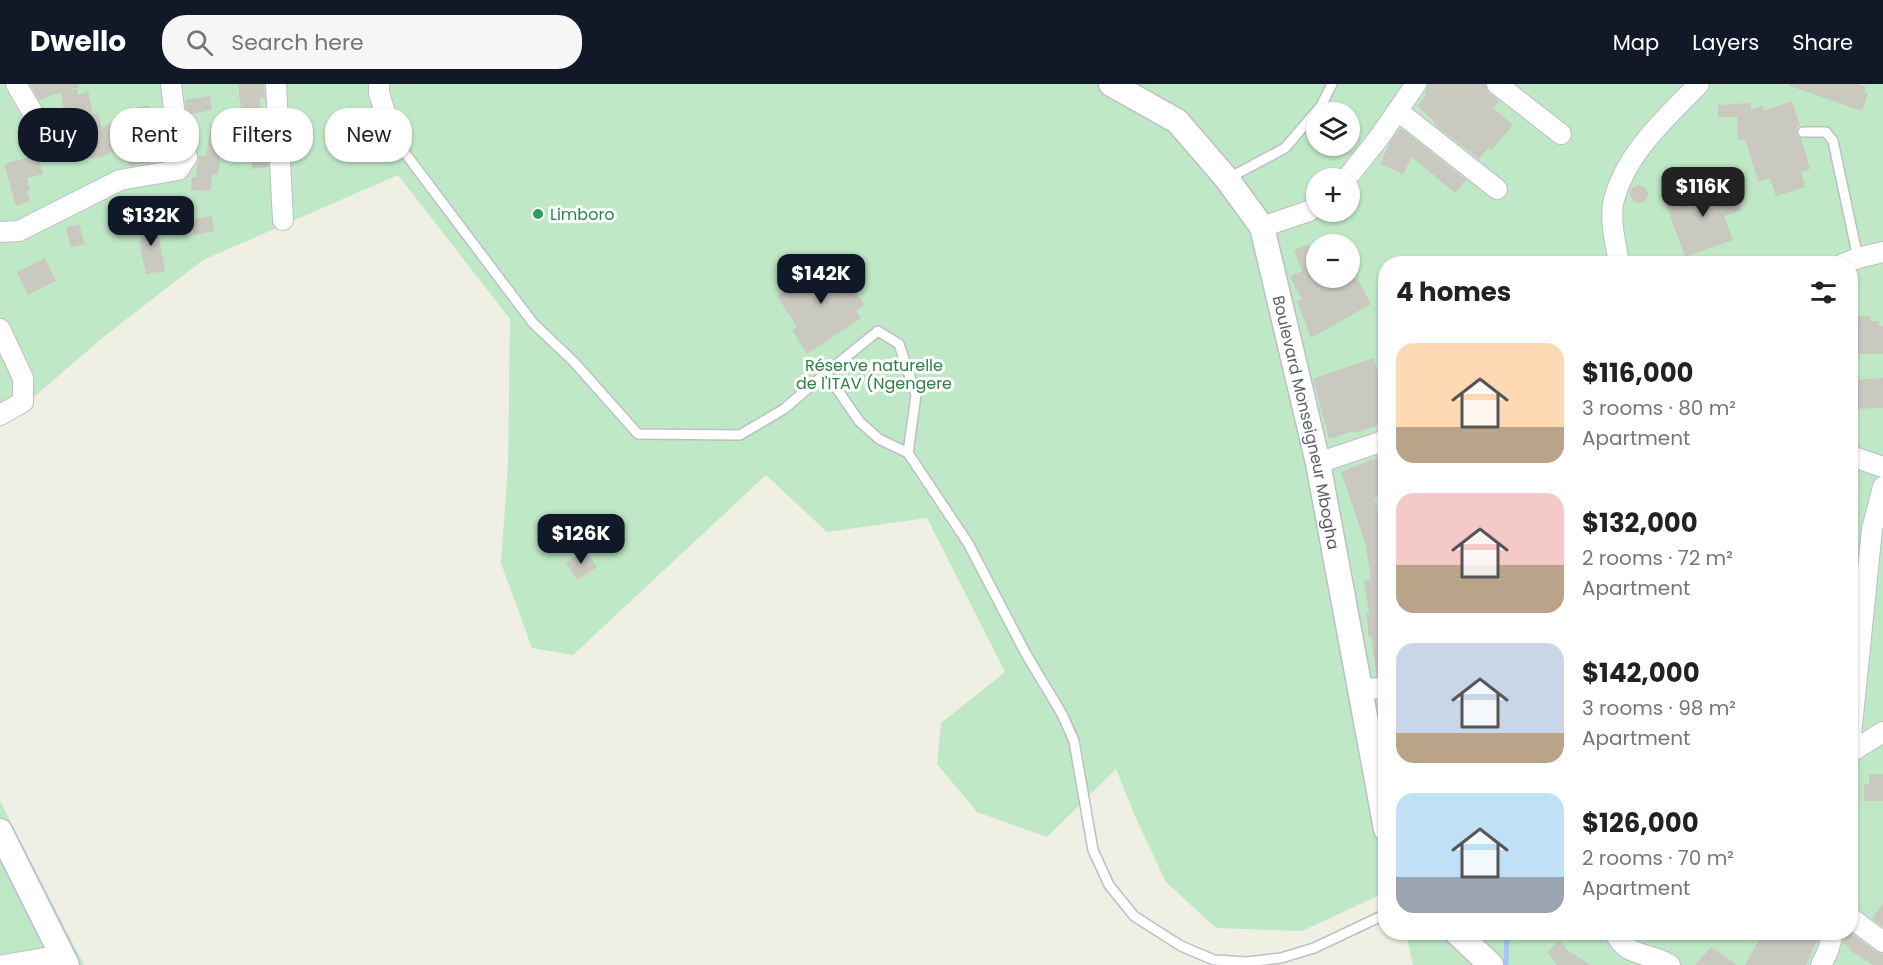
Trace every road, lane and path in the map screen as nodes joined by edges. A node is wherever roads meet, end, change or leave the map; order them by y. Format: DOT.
graph roads {
  1 [pos="16,84"];
  2 [pos="171,84"];
  3 [pos="276,84"];
  4 [pos="379,84"];
  5 [pos="1111,84"];
  6 [pos="1332,84"];
  7 [pos="1416,84"];
  8 [pos="1497,84"];
  9 [pos="1699,84"];
  10 [pos="30,108"];
  11 [pos="384,108"];
  12 [pos="1398,111"];
  13 [pos="1803,132"];
  14 [pos="1560,134"];
  15 [pos="412,162"];
  16 [pos="1355,168"];
  17 [pos="1227,179"];
  18 [pos="1497,189"];
  19 [pos="1306,212"];
  20 [pos="283,220"];
  21 [pos="1262,227"];
  22 [pos="0,232"];
  23 [pos="1883,252"];
  24 [pos="1617,256"];
  25 [pos="1850,256"];
  26 [pos="1858,259"];
  27 [pos="0,329"];
  28 [pos="826,373"];
  29 [pos="0,416"];
  30 [pos="1378,443"];
  31 [pos="908,453"];
  32 [pos="1858,458"];
  33 [pos="1318,463"];
  34 [pos="1883,466"];
  35 [pos="1883,487"];
  36 [pos="1858,666"];
  37 [pos="1378,688"];
  38 [pos="1359,689"];
  39 [pos="1883,732"];
  40 [pos="1858,748"];
  41 [pos="1378,788"];
  42 [pos="0,831"];
  43 [pos="1378,918"];
  44 [pos="1858,923"];
  45 [pos="1464,940"];
  46 [pos="1619,940"];
  47 [pos="1831,940"];
  48 [pos="1883,942"];
  49 [pos="65,960"];
  50 [pos="1487,963"];
  51 [pos="4,965"];
  52 [pos="1670,965"];
  53 [pos="1821,965"];
  1 -- 10 [label="street"];
  2 -- 22 [label="street"];
  3 -- 20 [label="street"];
  4 -- 11 [label="street"];
  5 -- 17 [label="street, Boulevard Monseigneur Mbogha"];
  6 -- 17 [label="lane"];
  7 -- 12 [label="street"];
  8 -- 14 [label="street"];
  9 -- 24 [label="street"];
  12 -- 16 [label="street"];
  12 -- 18 [label="street"];
  13 -- 25 [label="lane"];
  15 -- 28 [label="lane"];
  17 -- 21 [label="street, Boulevard Monseigneur Mbogha"];
  19 -- 21 [label="street"];
  21 -- 33 [label="street, Boulevard Monseigneur Mbogha"];
  23 -- 26 [label="street"];
  27 -- 29 [label="street"];
  28 -- 31 [label="lane"];
  28 -- 31 [label="lane"];
  30 -- 33 [label="street"];
  31 -- 43 [label="lane"];
  32 -- 34 [label="street"];
  33 -- 38 [label="street, Boulevard Monseigneur Mbogha"];
  35 -- 36 [label="street"];
  37 -- 38 [label="street"];
  38 -- 41 [label="street, Boulevard Monseigneur Mbogha"];
  39 -- 40 [label="street"];
  42 -- 49 [label="street"];
  44 -- 48 [label="street"];
  45 -- 50 [label="street"];
  46 -- 52 [label="street"];
  47 -- 53 [label="street"];
  49 -- 51 [label="street"];
}
